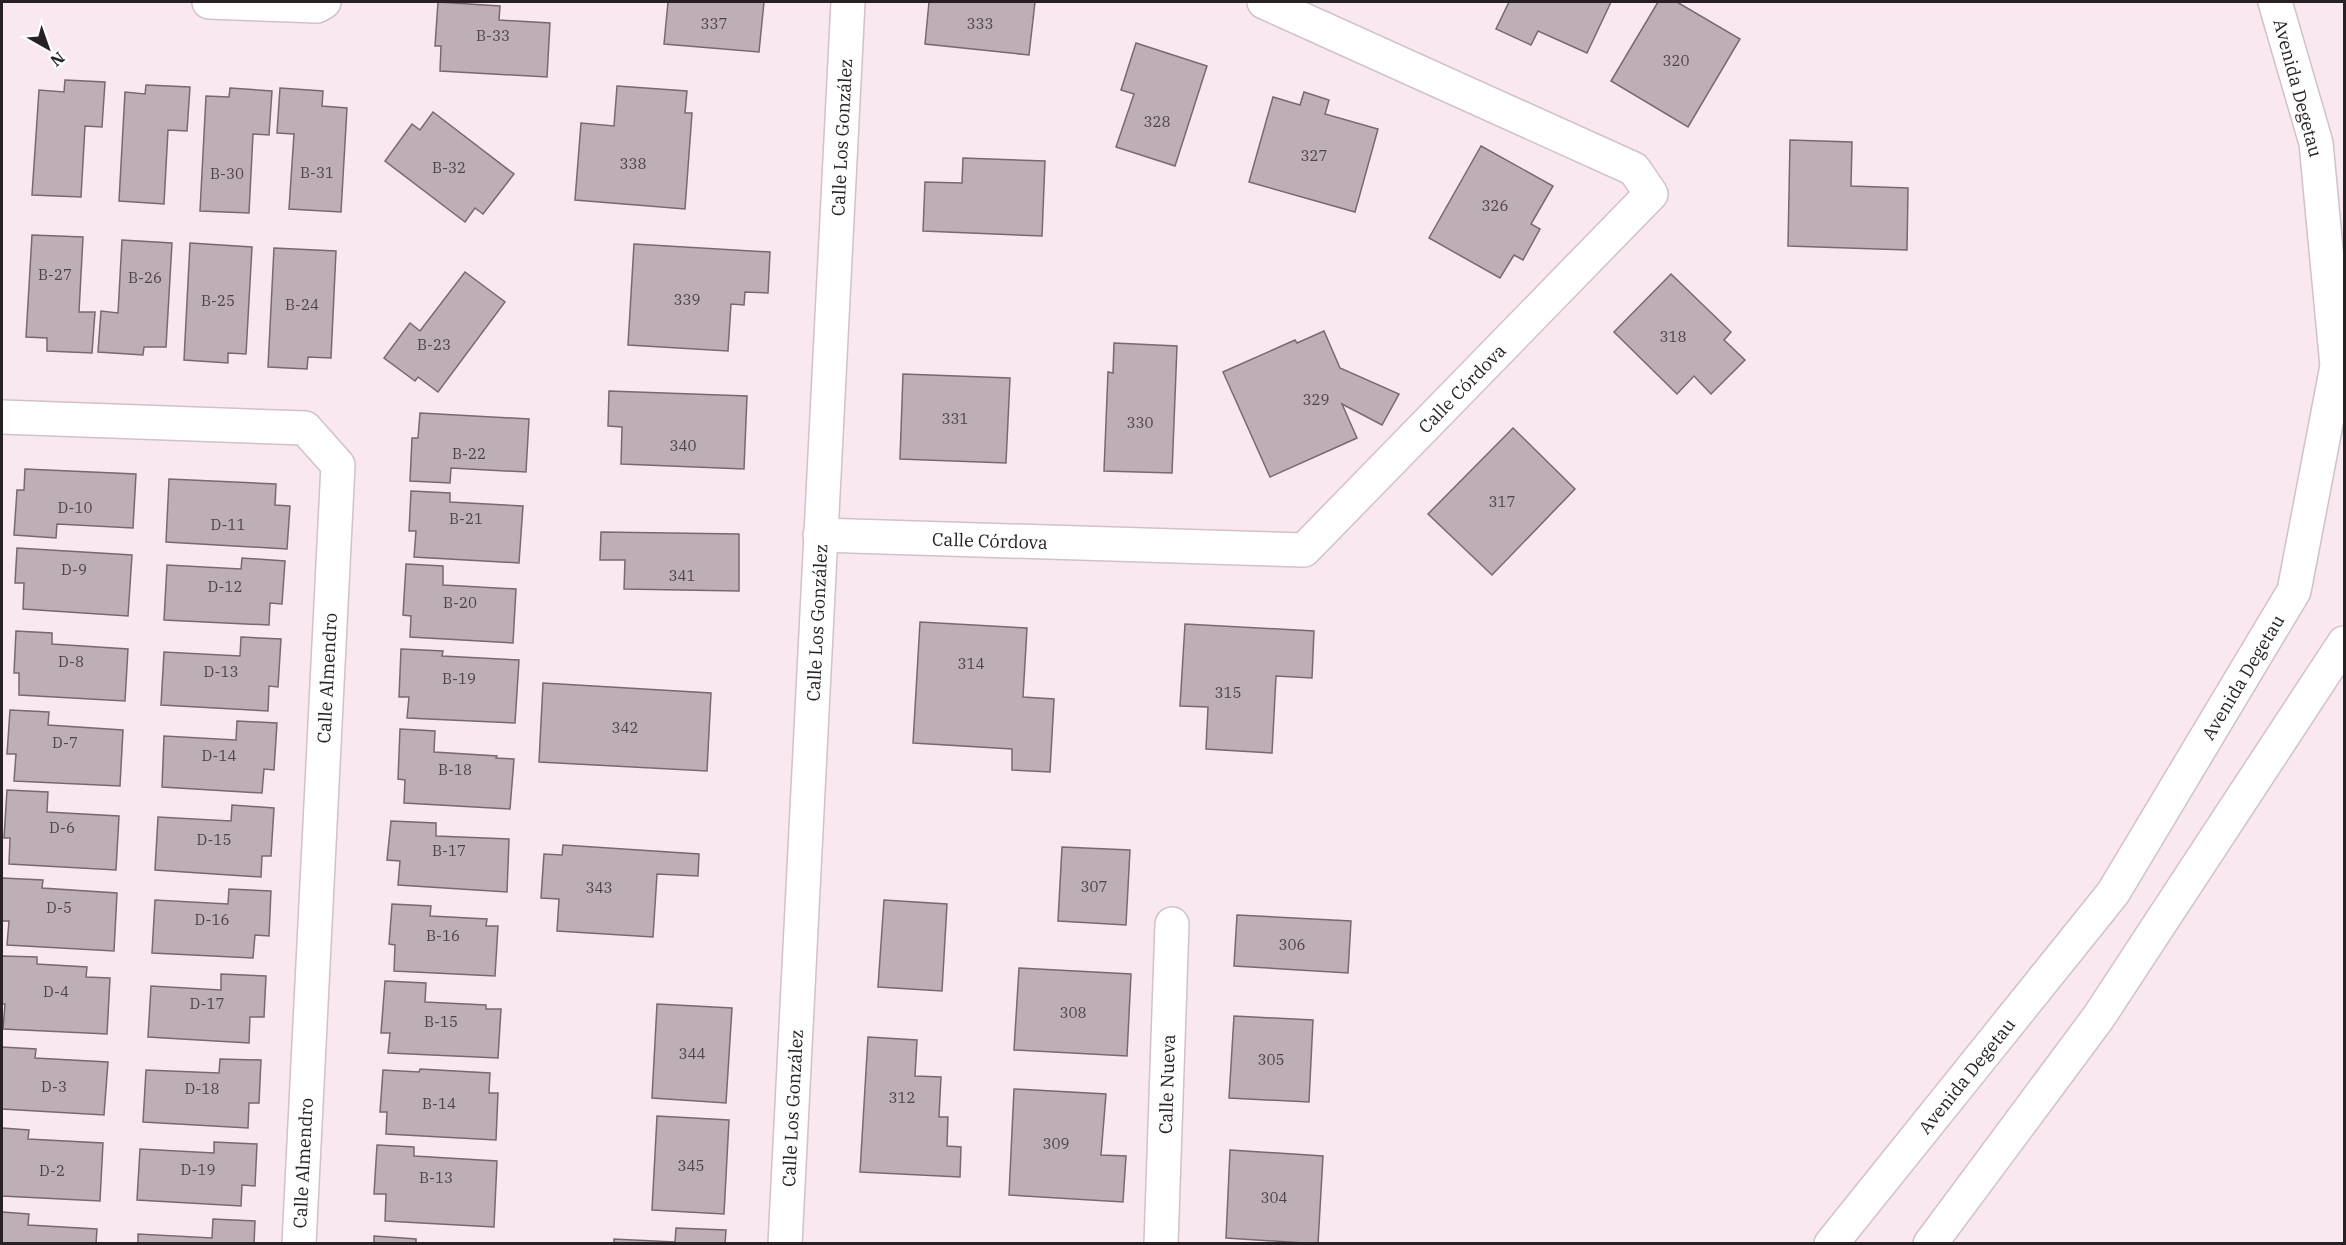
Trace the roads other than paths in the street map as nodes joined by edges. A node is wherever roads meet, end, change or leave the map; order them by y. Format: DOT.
graph roads {
  1 [pos="209,2"];
  2 [pos="324,2"];
  3 [pos="848,2"];
  4 [pos="1264,2"];
  5 [pos="2275,2"];
  6 [pos="2,417"];
  7 [pos="820,535"];
  8 [pos="2344,643"];
  9 [pos="1172,924"];
  10 [pos="299,1244"];
  11 [pos="785,1244"];
  12 [pos="1161,1244"];
  13 [pos="1831,1244"];
  14 [pos="1930,1244"];
  1 -- 2 [label="street"];
  3 -- 7 [label="street, Calle Los González"];
  4 -- 7 [label="street, Calle Córdova"];
  5 -- 13 [label="street, Avenida Degetau"];
  6 -- 10 [label="street, Calle Almendro"];
  7 -- 11 [label="street, Calle Los González"];
  8 -- 14 [label="street"];
  9 -- 12 [label="street, Calle Nueva"];
}
